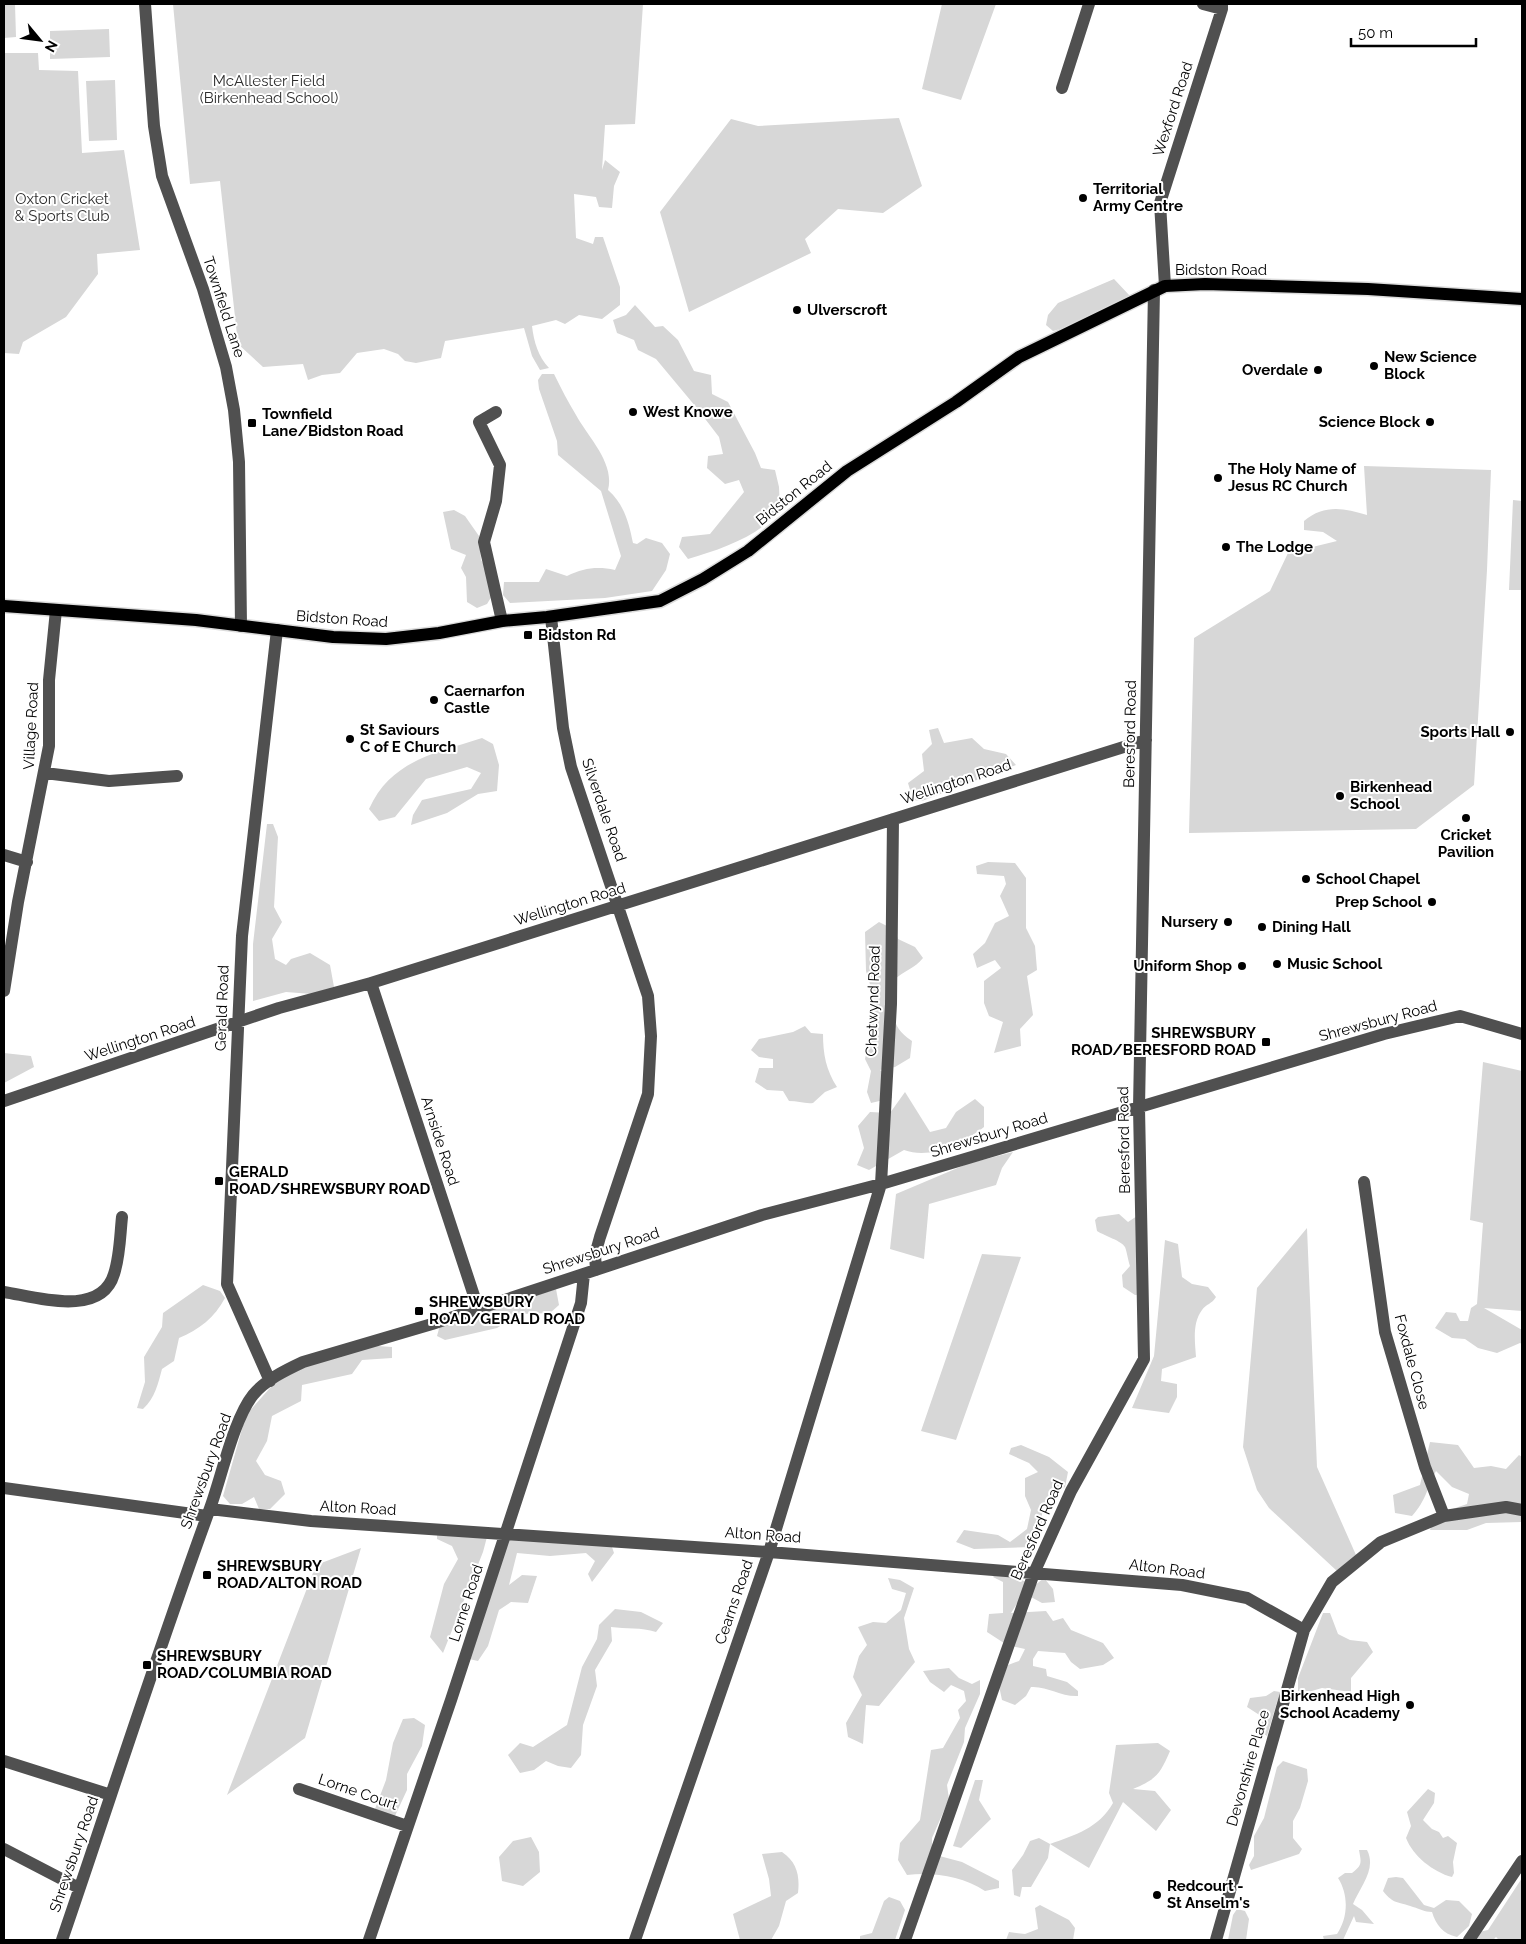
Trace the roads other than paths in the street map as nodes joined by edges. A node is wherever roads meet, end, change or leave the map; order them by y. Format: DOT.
graph roads {
  1 [pos="145,4"];
  2 [pos="1089,4"];
  3 [pos="1203,4"];
  4 [pos="1222,6"];
  5 [pos="1062,88"];
  6 [pos="1159,288"];
  7 [pos="1522,299"];
  8 [pos="496,412"];
  9 [pos="4,606"];
  10 [pos="56,610"];
  11 [pos="550,617"];
  12 [pos="502,621"];
  13 [pos="240,626"];
  14 [pos="276,630"];
  15 [pos="1146,740"];
  16 [pos="45,773"];
  17 [pos="177,776"];
  18 [pos="894,819"];
  19 [pos="4,856"];
  20 [pos="27,862"];
  21 [pos="619,906"];
  22 [pos="371,983"];
  23 [pos="4,991"];
  24 [pos="238,1023"];
  25 [pos="1522,1034"];
  26 [pos="4,1101"];
  27 [pos="1139,1108"];
  28 [pos="1364,1182"];
  29 [pos="881,1184"];
  30 [pos="122,1217"];
  31 [pos="590,1272"];
  32 [pos="4,1292"];
  33 [pos="478,1308"];
  34 [pos="270,1381"];
  35 [pos="4,1488"];
  36 [pos="1522,1510"];
  37 [pos="208,1513"];
  38 [pos="1444,1516"];
  39 [pos="506,1533"];
  40 [pos="768,1552"];
  41 [pos="1034,1573"];
  42 [pos="1304,1630"];
  43 [pos="4,1761"];
  44 [pos="299,1789"];
  45 [pos="111,1795"];
  46 [pos="406,1826"];
  47 [pos="4,1849"];
  48 [pos="1522,1862"];
  49 [pos="79,1888"];
  50 [pos="62,1940"];
  51 [pos="369,1940"];
  52 [pos="635,1940"];
  53 [pos="905,1940"];
  54 [pos="1216,1940"];
  55 [pos="1469,1940"];
  1 -- 13 [label="street, Townfield Lane"];
  2 -- 5 [label="street"];
  3 -- 4 [label="street"];
  4 -- 6 [label="street, Wexford Road"];
  6 -- 7 [label="main road, Bidston Road"];
  6 -- 11 [label="main road, Bidston Road"];
  6 -- 15 [label="street, Beresford Road"];
  8 -- 12 [label="street"];
  9 -- 10 [label="main road, Bidston Road"];
  10 -- 13 [label="main road, Bidston Road"];
  10 -- 16 [label="street, Village Road"];
  11 -- 12 [label="main road, Bidston Road"];
  11 -- 21 [label="street, Silverdale Road"];
  12 -- 14 [label="main road, Bidston Road"];
  13 -- 14 [label="main road, Bidston Road"];
  14 -- 24 [label="street, Gerald Road"];
  15 -- 18 [label="street, Wellington Road"];
  15 -- 27 [label="street, Beresford Road"];
  16 -- 17 [label="street"];
  16 -- 20 [label="street, Village Road"];
  18 -- 21 [label="street, Wellington Road"];
  18 -- 29 [label="street, Chetwynd Road"];
  19 -- 20 [label="street"];
  20 -- 23 [label="street, Village Road"];
  21 -- 22 [label="street, Wellington Road"];
  21 -- 31 [label="street, Silverdale Road"];
  22 -- 24 [label="street, Wellington Road"];
  22 -- 33 [label="street, Arnside Road"];
  24 -- 26 [label="street, Wellington Road"];
  24 -- 34 [label="street, Gerald Road"];
  25 -- 27 [label="street, Shrewsbury Road"];
  27 -- 29 [label="street, Shrewsbury Road"];
  27 -- 41 [label="street, Beresford Road"];
  28 -- 38 [label="street, Foxdale Close"];
  29 -- 31 [label="street, Shrewsbury Road"];
  29 -- 40 [label="street, Cearns Road"];
  30 -- 32 [label="street"];
  31 -- 33 [label="street, Shrewsbury Road"];
  31 -- 39 [label="street, Lorne Road"];
  33 -- 34 [label="street, Shrewsbury Road"];
  34 -- 37 [label="street, Shrewsbury Road"];
  35 -- 37 [label="street, Alton Road"];
  36 -- 38 [label="street, Devonshire Place"];
  37 -- 39 [label="street, Alton Road"];
  37 -- 45 [label="street, Shrewsbury Road"];
  38 -- 42 [label="street, Devonshire Place"];
  39 -- 40 [label="street, Alton Road"];
  39 -- 46 [label="street, Lorne Road"];
  40 -- 41 [label="street, Alton Road"];
  40 -- 52 [label="street, Cearns Road"];
  41 -- 42 [label="street, Alton Road"];
  41 -- 53 [label="street, Beresford Road"];
  42 -- 54 [label="street, Devonshire Place"];
  43 -- 45 [label="street"];
  44 -- 46 [label="street, Lorne Court"];
  45 -- 49 [label="street, Shrewsbury Road"];
  46 -- 51 [label="street, Lorne Road"];
  47 -- 49 [label="street"];
  48 -- 55 [label="street"];
  49 -- 50 [label="street, Shrewsbury Road"];
}
